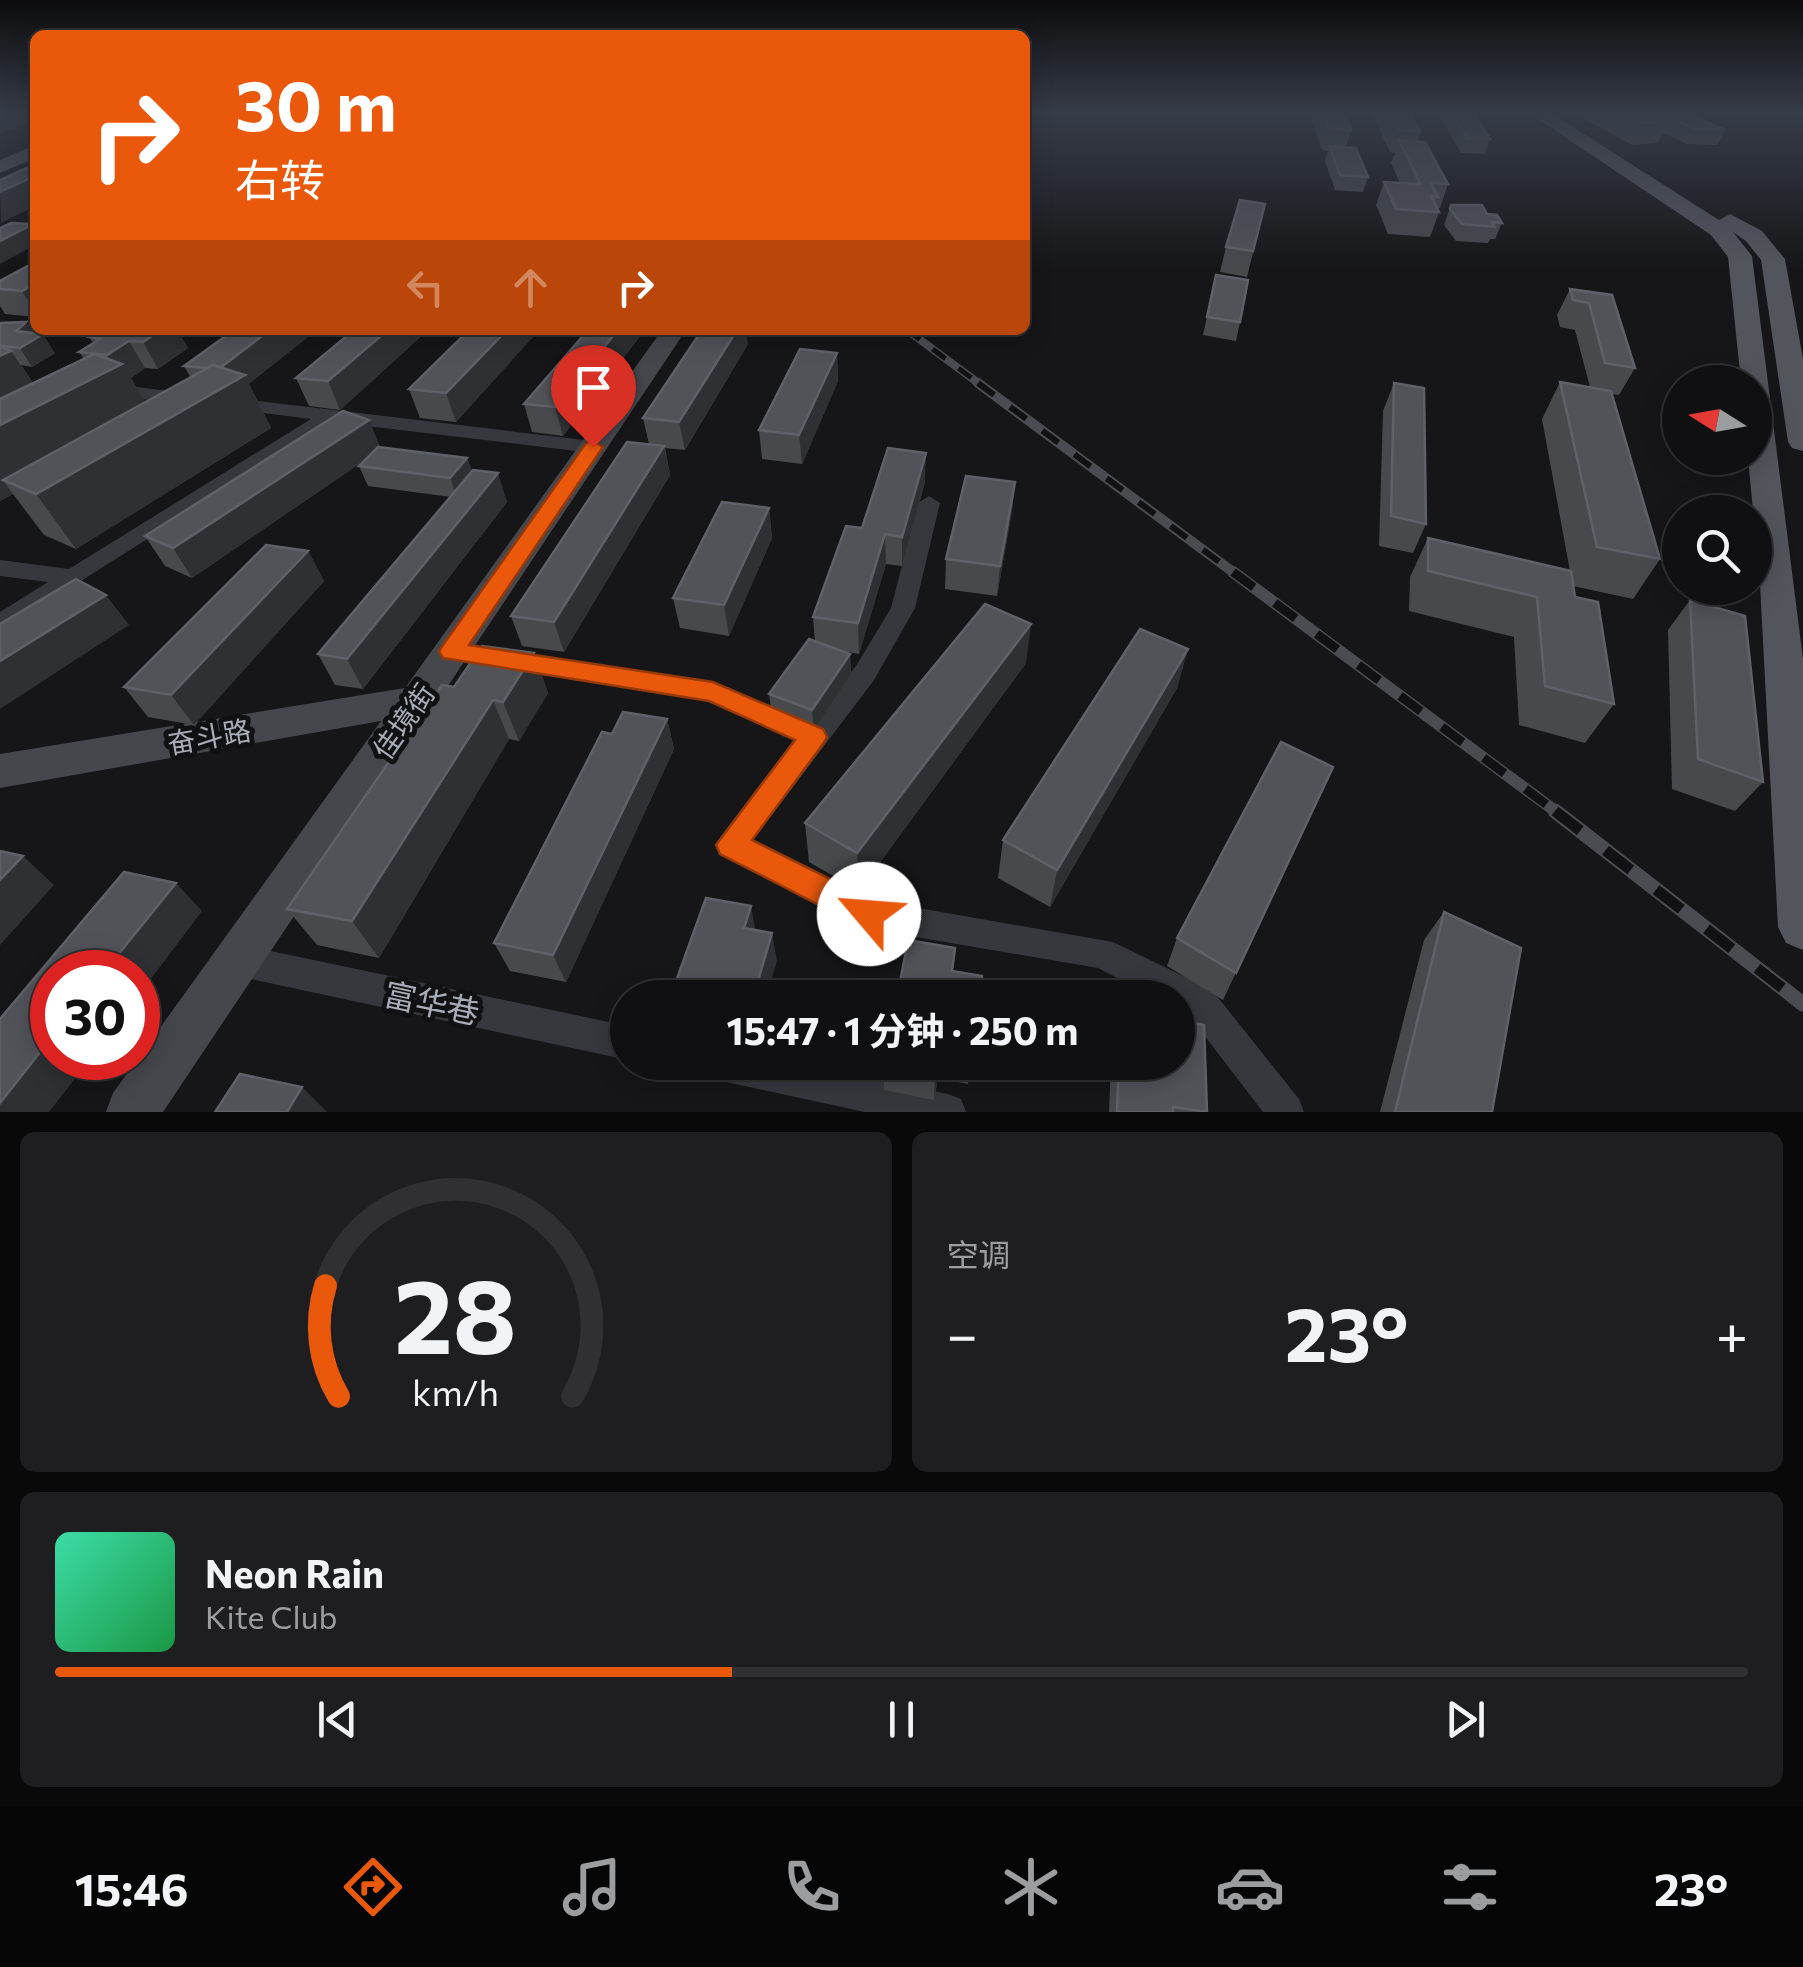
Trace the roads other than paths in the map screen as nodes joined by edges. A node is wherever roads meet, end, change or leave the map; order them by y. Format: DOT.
graph roads {
  1 [pos="1618,165"];
  2 [pos="1639,165"];
  3 [pos="671,335"];
  4 [pos="91,388"];
  5 [pos="329,416"];
  6 [pos="1803,442"];
  7 [pos="593,447"];
  8 [pos="929,503"];
  9 [pos="0,568"];
  10 [pos="72,577"];
  11 [pos="0,623"];
  12 [pos="452,652"];
  13 [pos="418,700"];
  14 [pos="814,737"];
  15 [pos="0,771"];
  16 [pos="1803,927"];
  17 [pos="238,960"];
  18 [pos="610,1040"];
  19 [pos="800,1080"];
  20 [pos="132,1112"];
  21 [pos="948,1112"];
  22 [pos="1286,1112"];
  1 -- 16 [label="main road"];
  2 -- 6 [label="main road"];
  3 -- 7 [label="street, 佳境街"];
  4 -- 5 [label="street"];
  5 -- 7 [label="street"];
  5 -- 10 [label="street"];
  7 -- 12 [label="street, 佳境街"];
  8 -- 14 [label="street"];
  9 -- 10 [label="street"];
  10 -- 11 [label="street"];
  12 -- 13 [label="street, 佳境街"];
  12 -- 14 [label="street"];
  13 -- 15 [label="street, 奋斗路"];
  13 -- 17 [label="street, 佳境街"];
  14 -- 22 [label="street"];
  17 -- 18 [label="street, 富华巷"];
  17 -- 20 [label="street, 佳境街"];
  19 -- 21 [label="street"];
}
